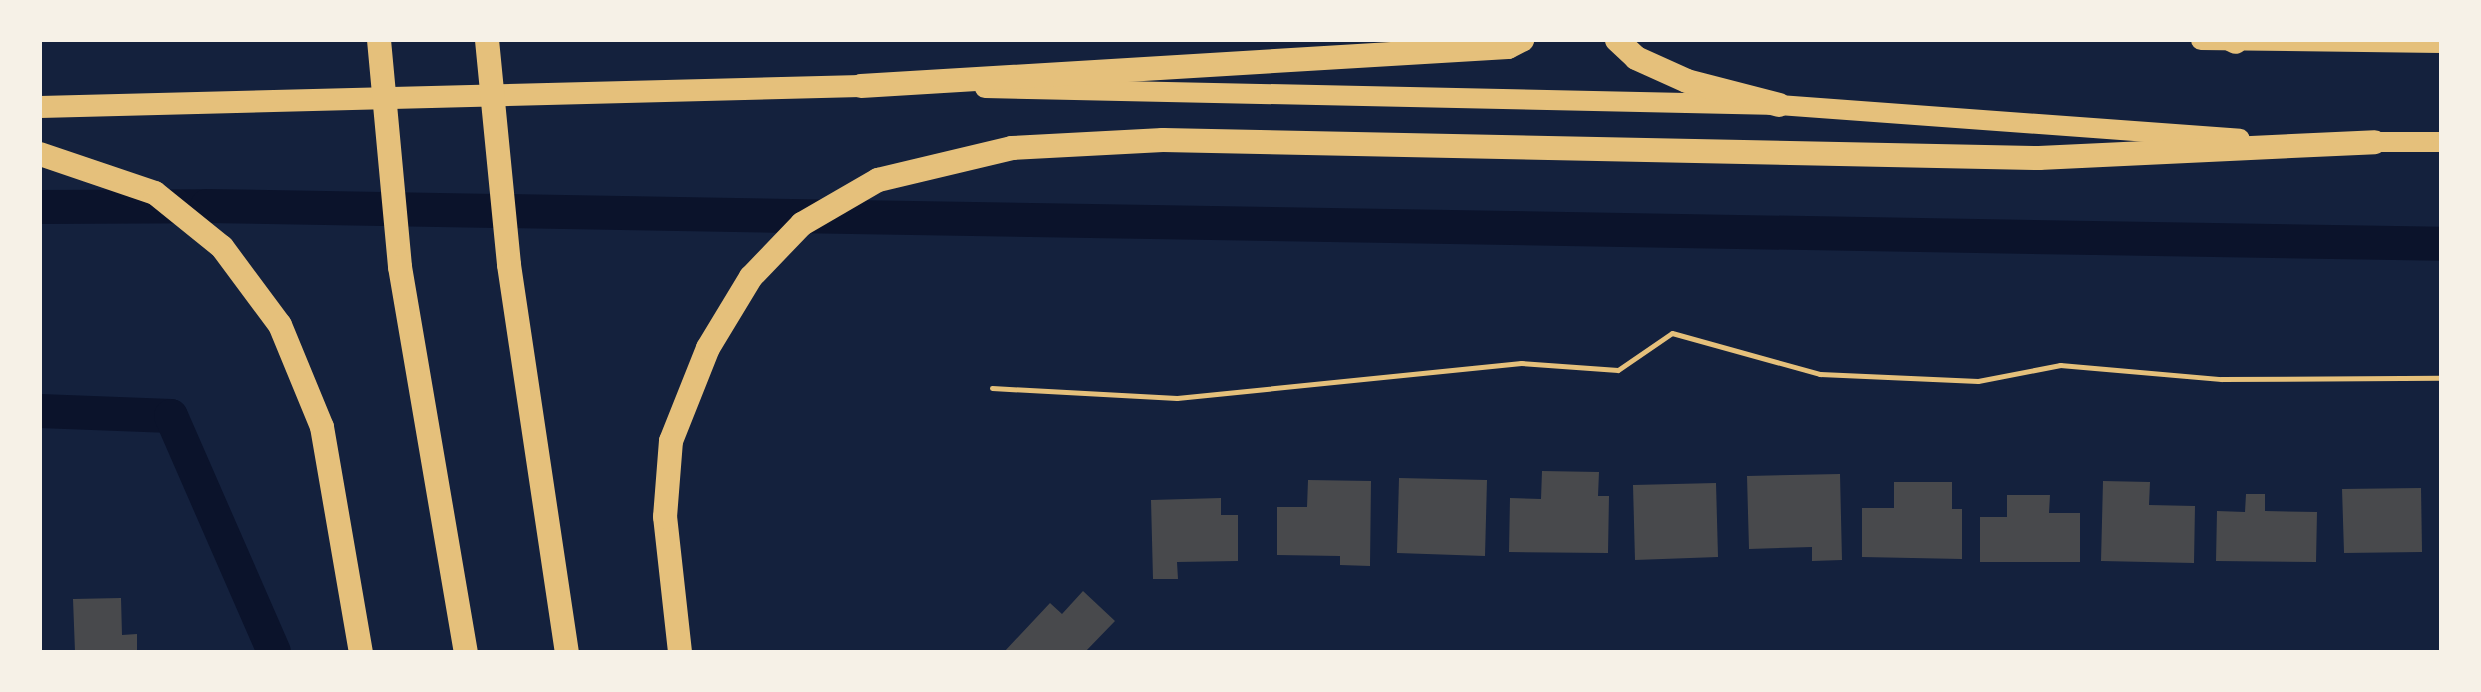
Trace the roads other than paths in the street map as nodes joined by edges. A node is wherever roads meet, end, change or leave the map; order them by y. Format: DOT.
graph roads {
  1 [pos="379,40"];
  2 [pos="487,40"];
  3 [pos="1522,40"];
  4 [pos="1617,40"];
  5 [pos="2201,40"];
  6 [pos="2234,41"];
  7 [pos="2441,43"];
  8 [pos="861,86"];
  9 [pos="1779,105"];
  10 [pos="40,107"];
  11 [pos="2375,142"];
  12 [pos="2441,142"];
  13 [pos="40,154"];
  14 [pos="361,652"];
  15 [pos="466,652"];
  16 [pos="567,652"];
  17 [pos="680,652"];
  1 -- 15 [label="highway"];
  2 -- 16 [label="highway"];
  3 -- 8 [label="highway"];
  4 -- 9 [label="highway"];
  5 -- 6 [label="main road"];
  6 -- 7 [label="main road"];
  8 -- 9 [label="main road"];
  8 -- 10 [label="highway"];
  9 -- 11 [label="main road"];
  11 -- 12 [label="main road"];
  11 -- 17 [label="highway"];
  13 -- 14 [label="highway"];
}
